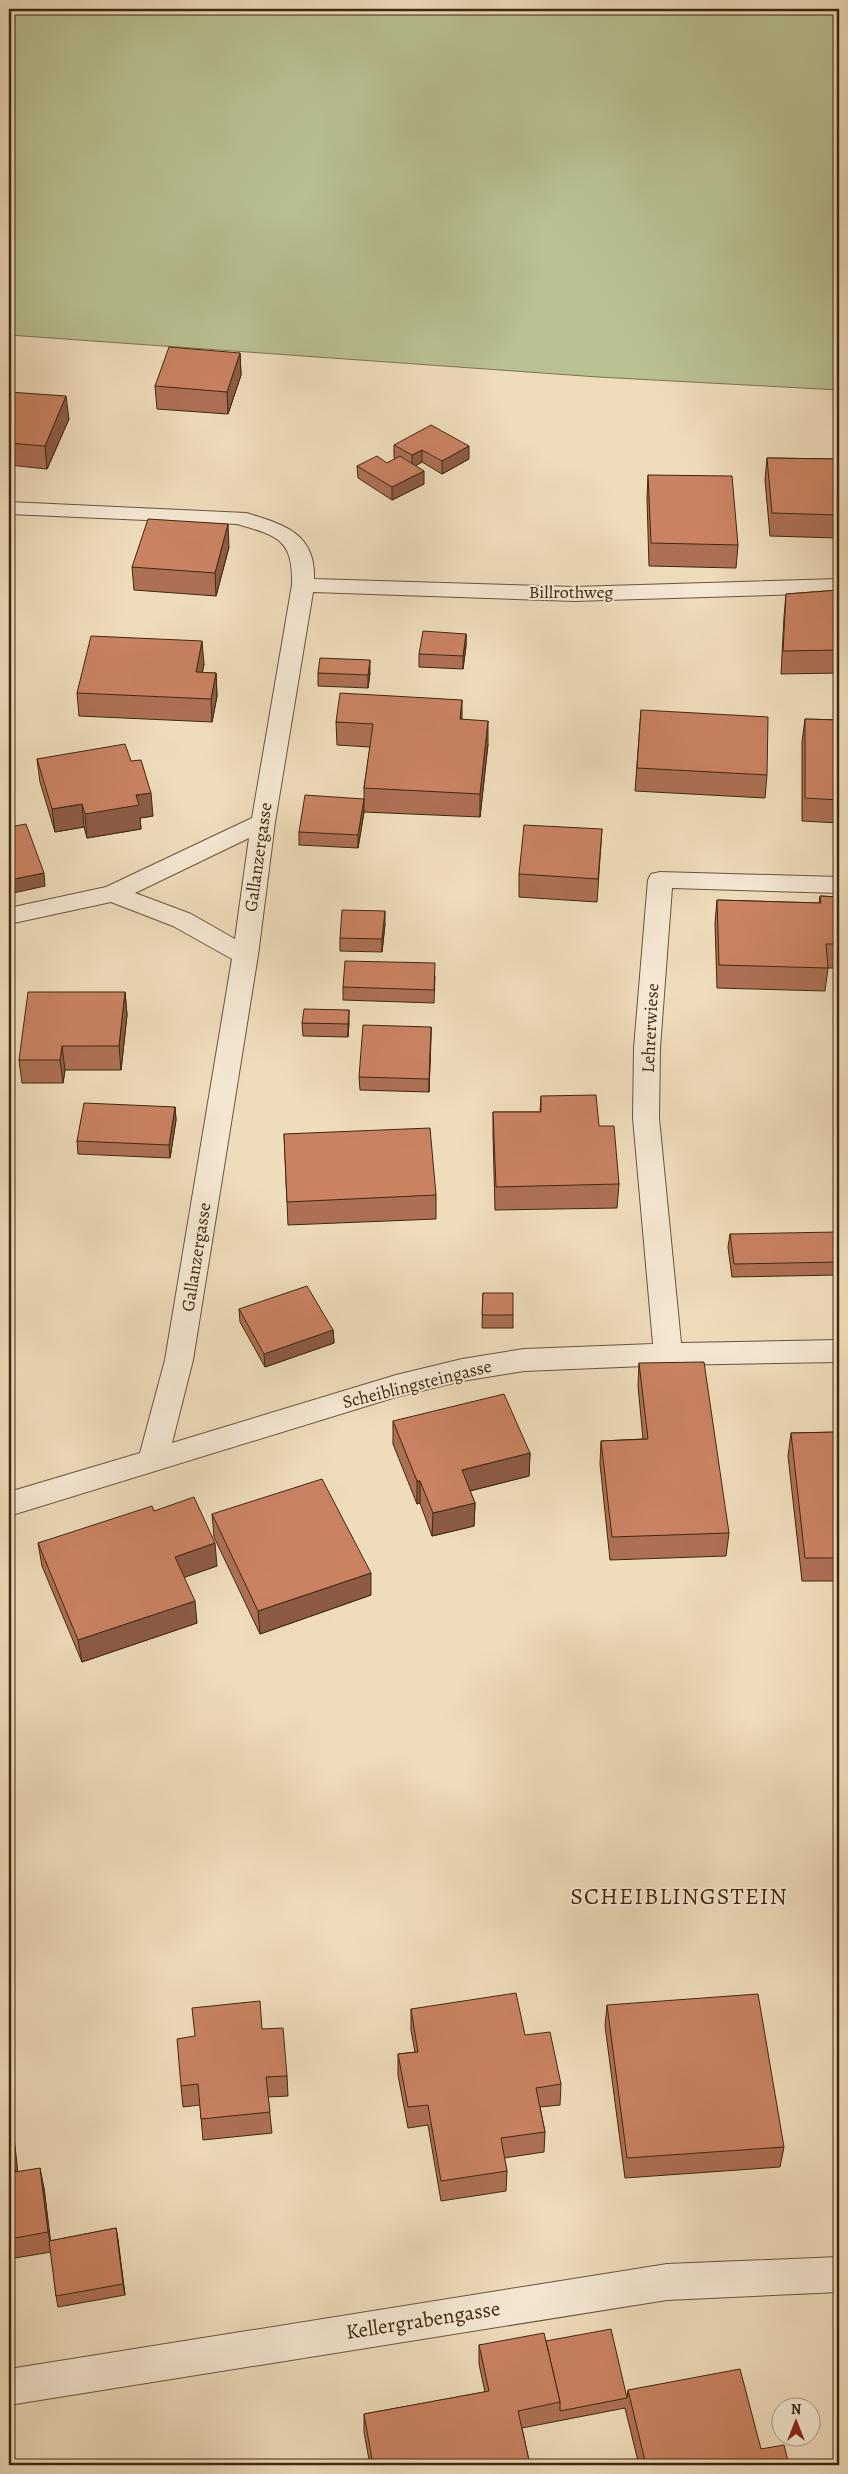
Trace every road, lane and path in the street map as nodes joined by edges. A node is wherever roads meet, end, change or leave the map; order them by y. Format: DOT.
graph roads {
  1 [pos="9,508"];
  2 [pos="303,585"];
  3 [pos="839,586"];
  4 [pos="262,822"];
  5 [pos="839,885"];
  6 [pos="113,894"];
  7 [pos="9,916"];
  8 [pos="245,955"];
  9 [pos="839,1351"];
  10 [pos="668,1354"];
  11 [pos="153,1459"];
  12 [pos="9,1504"];
  13 [pos="839,2274"];
  14 [pos="9,2387"];
  1 -- 2 [label="street, Gallanzergasse"];
  2 -- 3 [label="street, Billrothweg"];
  2 -- 4 [label="street, Gallanzergasse"];
  4 -- 6 [label="street"];
  4 -- 8 [label="street, Gallanzergasse"];
  5 -- 10 [label="street, Lehrerwiese"];
  6 -- 7 [label="street"];
  6 -- 8 [label="street"];
  8 -- 11 [label="street, Gallanzergasse"];
  9 -- 10 [label="street, Scheiblingsteingasse"];
  10 -- 11 [label="street, Scheiblingsteingasse"];
  11 -- 12 [label="street, Scheiblingsteingasse"];
  13 -- 14 [label="street, Kellergrabengasse"];
}
